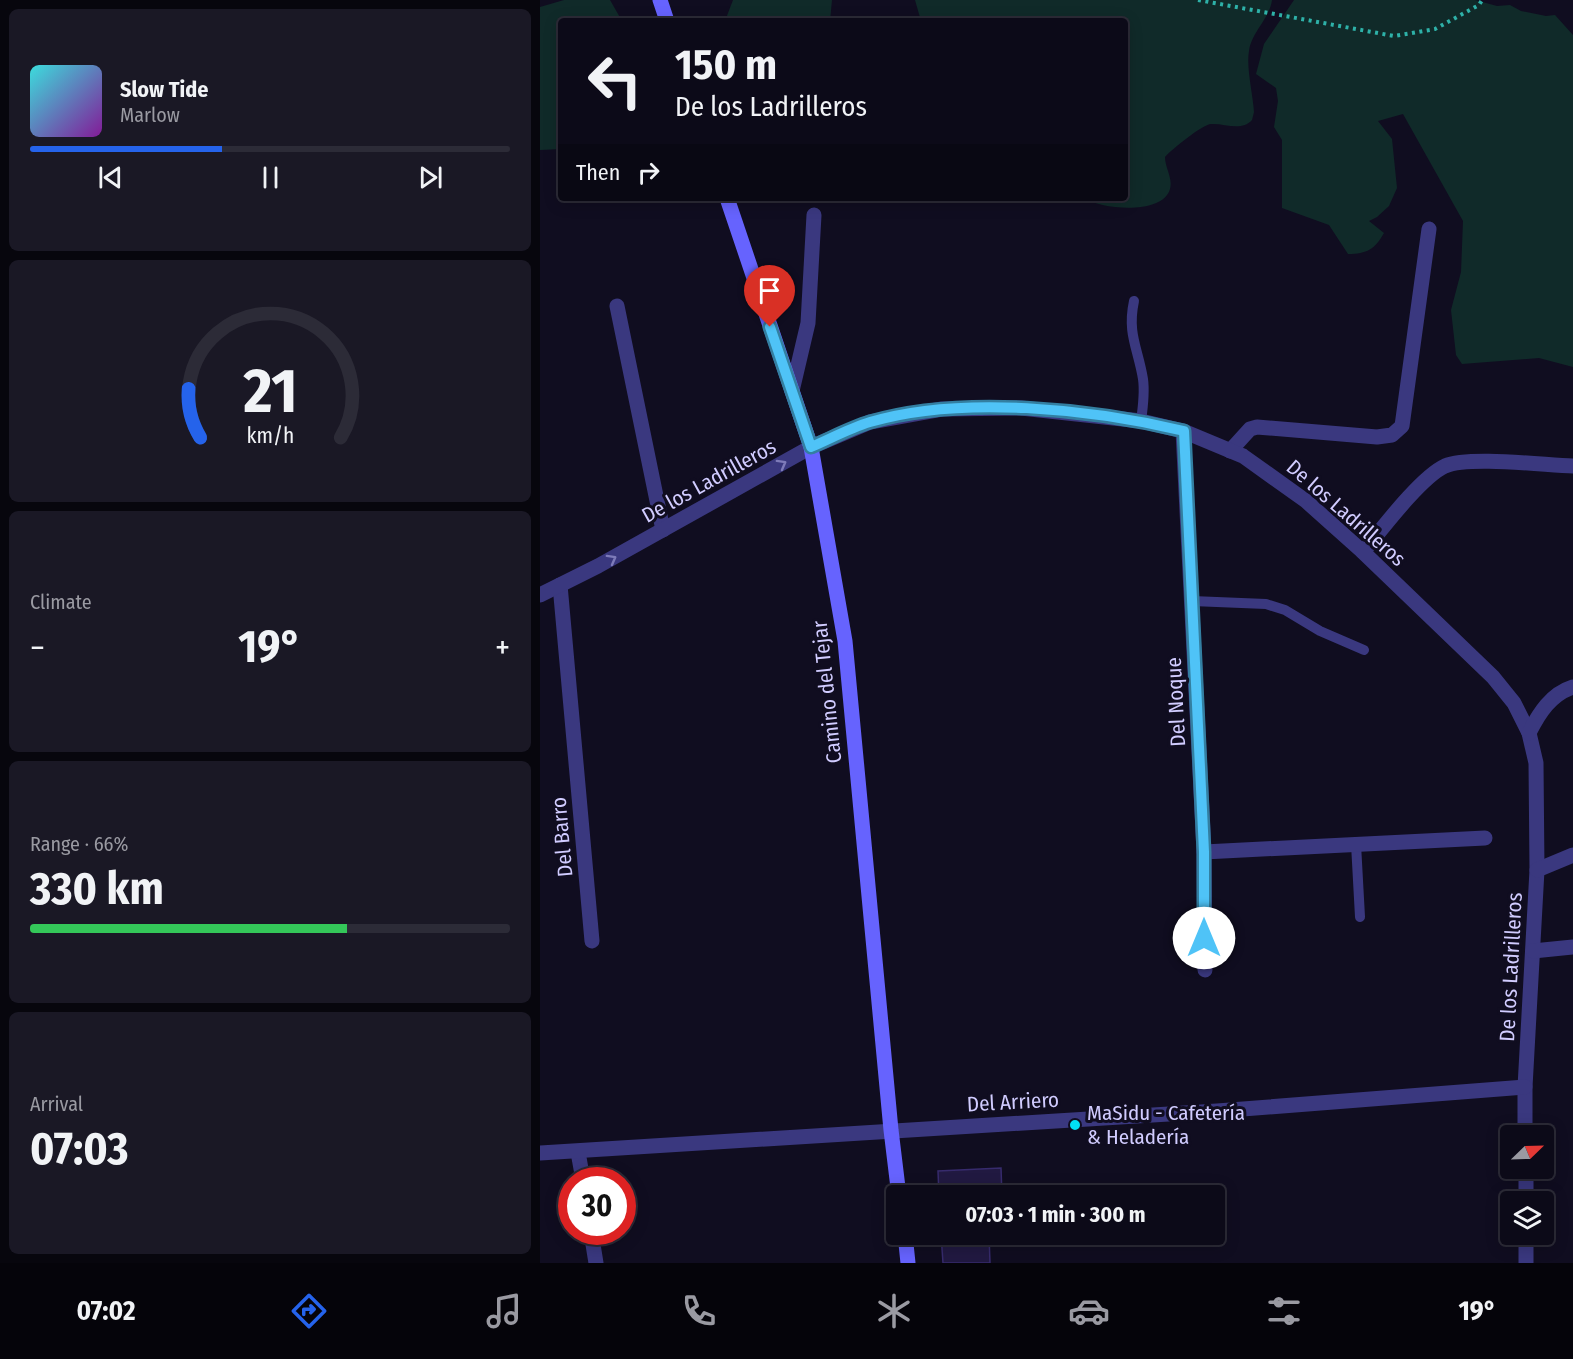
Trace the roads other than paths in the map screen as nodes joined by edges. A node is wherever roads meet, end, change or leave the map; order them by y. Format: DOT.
graph roads {
  1 [pos="660,0"];
  2 [pos="666,18"];
  3 [pos="728,201"];
  4 [pos="813,215"];
  5 [pos="1429,229"];
  6 [pos="1134,301"];
  7 [pos="617,306"];
  8 [pos="792,391"];
  9 [pos="1141,421"];
  10 [pos="1184,431"];
  11 [pos="811,447"];
  12 [pos="1230,451"];
  13 [pos="1573,466"];
  14 [pos="663,530"];
  15 [pos="1363,552"];
  16 [pos="560,585"];
  17 [pos="540,595"];
  18 [pos="1192,601"];
  19 [pos="1364,650"];
  20 [pos="1573,687"];
  21 [pos="1529,733"];
  22 [pos="1485,838"];
  23 [pos="1356,844"];
  24 [pos="1204,852"];
  25 [pos="1573,855"];
  26 [pos="1537,870"];
  27 [pos="1360,917"];
  28 [pos="592,941"];
  29 [pos="1573,947"];
  30 [pos="1533,951"];
  31 [pos="1205,970"];
  32 [pos="1525,1088"];
  33 [pos="1525,1125"];
  34 [pos="891,1130"];
  35 [pos="578,1152"];
  36 [pos="540,1153"];
  37 [pos="580,1167"];
  38 [pos="898,1185"];
  39 [pos="593,1245"];
  40 [pos="906,1245"];
  41 [pos="1526,1245"];
  42 [pos="596,1263"];
  43 [pos="908,1263"];
  44 [pos="1526,1263"];
  1 -- 2 [label="street"];
  3 -- 8 [label="street, Camino del Tejar"];
  4 -- 8 [label="street"];
  5 -- 12 [label="street"];
  6 -- 9 [label="lane"];
  7 -- 14 [label="street"];
  8 -- 11 [label="street, Camino del Tejar"];
  9 -- 10 [label="street, De los Ladrilleros"];
  9 -- 11 [label="street, De los Ladrilleros"];
  10 -- 12 [label="street, De los Ladrilleros"];
  10 -- 18 [label="street, Del Noque"];
  14 -- 11 [label="street, De los Ladrilleros, one-way"];
  11 -- 34 [label="street, Camino del Tejar"];
  12 -- 15 [label="street, De los Ladrilleros"];
  13 -- 15 [label="street"];
  16 -- 14 [label="street, De los Ladrilleros, one-way"];
  15 -- 21 [label="street, De los Ladrilleros"];
  16 -- 17 [label="street, De los Ladrilleros"];
  16 -- 28 [label="street, Del Barro"];
  18 -- 19 [label="lane"];
  18 -- 24 [label="street, Del Noque"];
  20 -- 21 [label="street"];
  21 -- 26 [label="street, De los Ladrilleros"];
  22 -- 23 [label="street"];
  23 -- 24 [label="street"];
  23 -- 27 [label="lane"];
  24 -- 31 [label="street, Del Noque"];
  25 -- 26 [label="street"];
  26 -- 30 [label="street, De los Ladrilleros"];
  29 -- 30 [label="street"];
  30 -- 32 [label="street, De los Ladrilleros"];
  32 -- 33 [label="street, De los Ladrilleros"];
  32 -- 34 [label="street, Del Arriero"];
  34 -- 35 [label="street, Del Arriero"];
  34 -- 38 [label="street, Camino del Tejar"];
  35 -- 36 [label="street, Del Arriero"];
  35 -- 37 [label="street"];
  39 -- 42 [label="street"];
  40 -- 43 [label="street"];
  41 -- 44 [label="street"];
}
